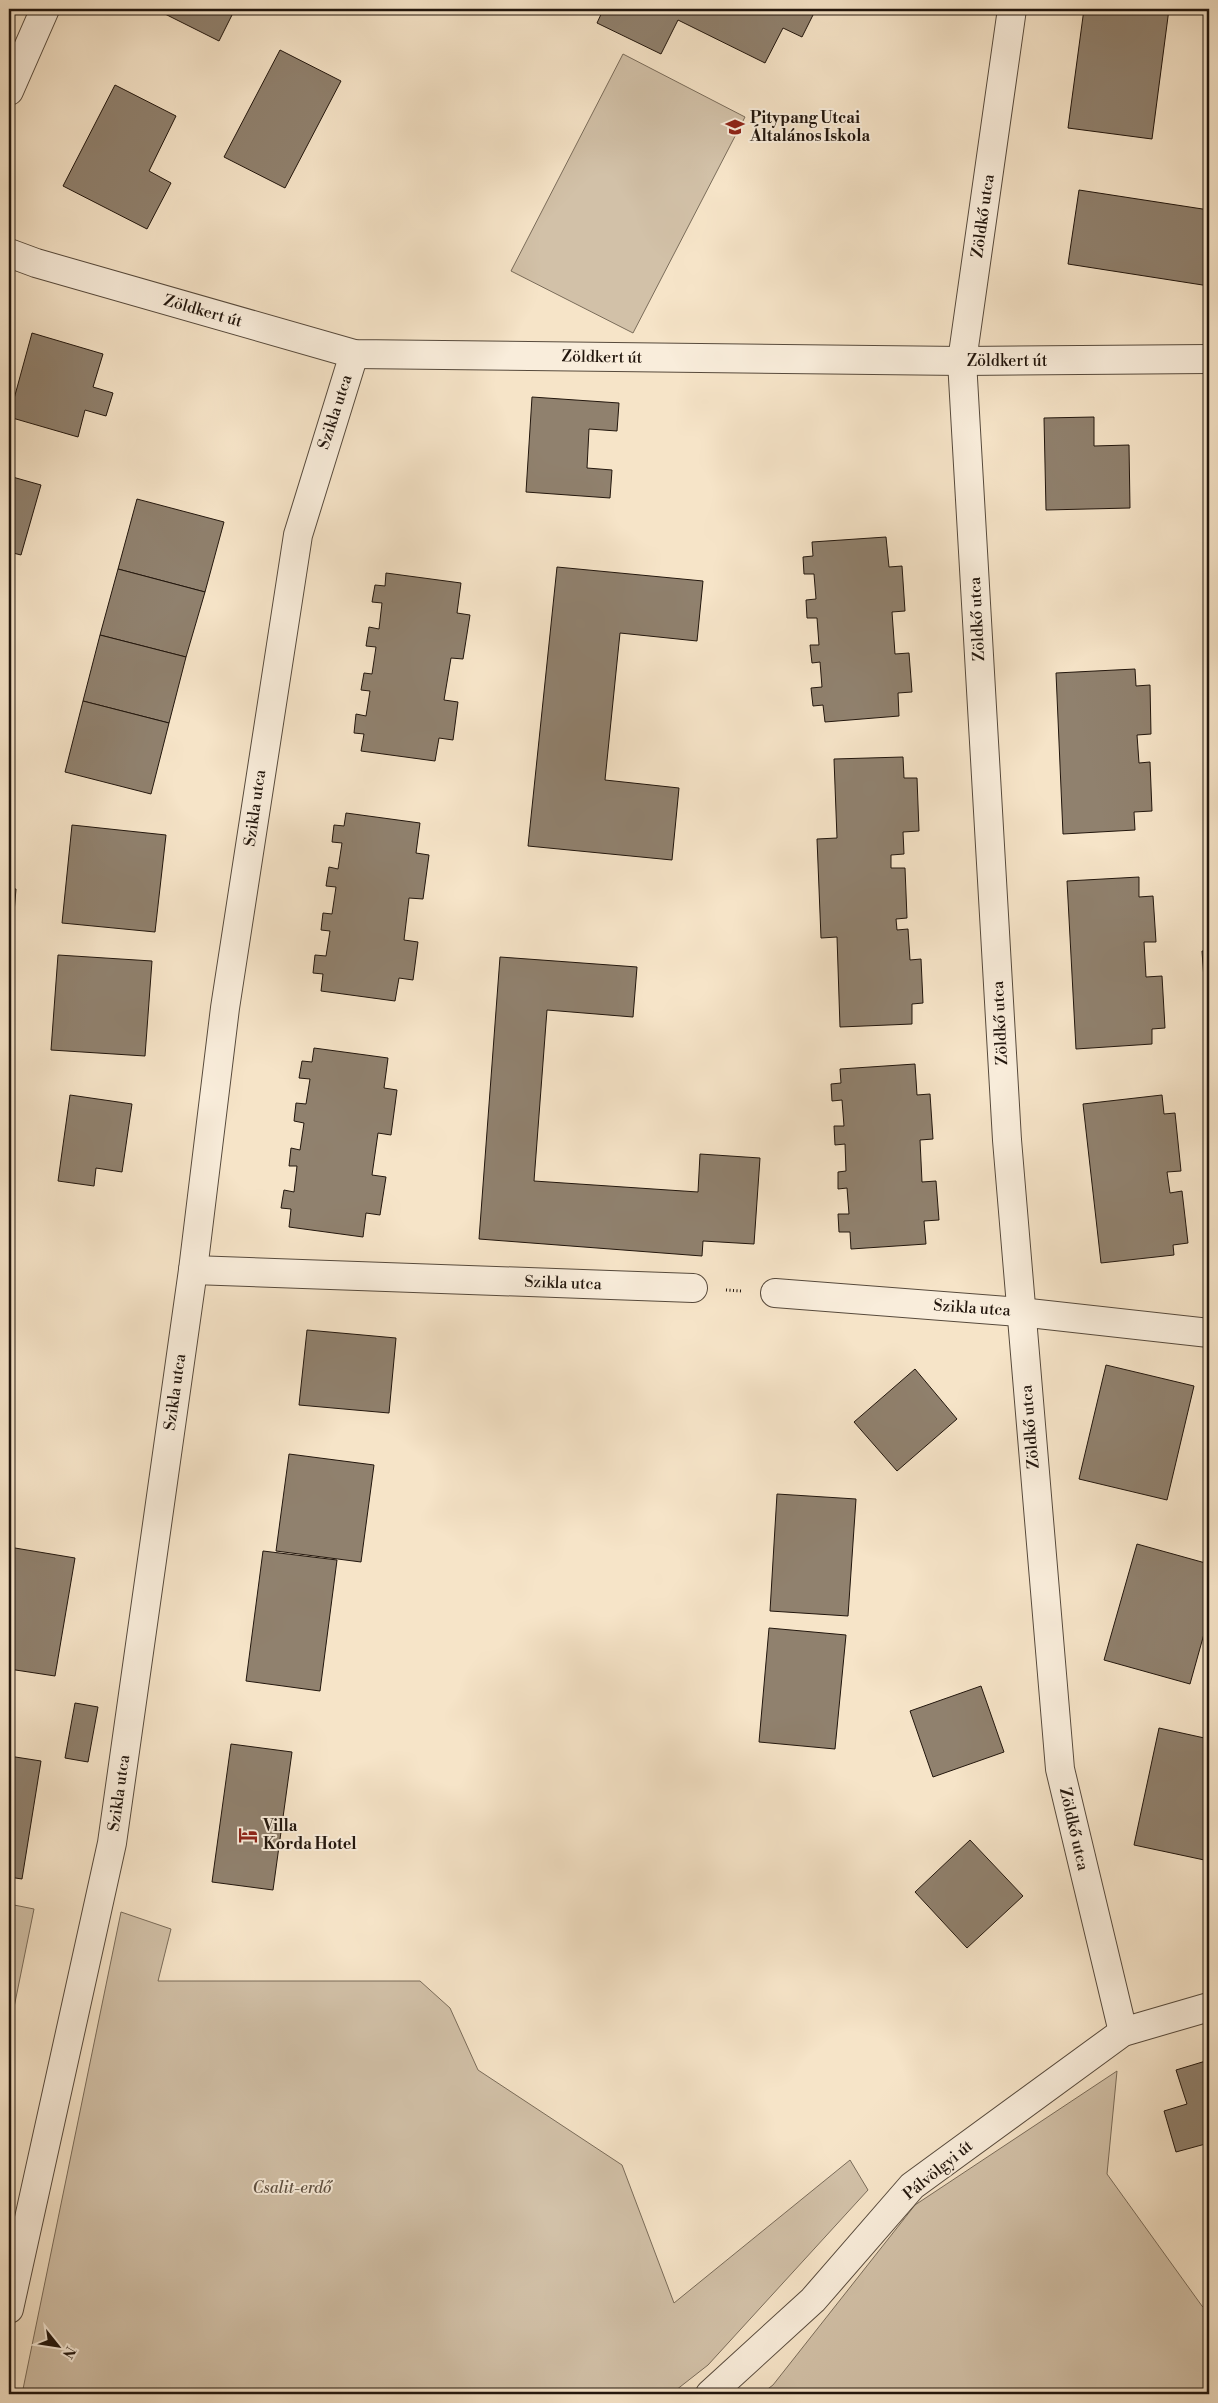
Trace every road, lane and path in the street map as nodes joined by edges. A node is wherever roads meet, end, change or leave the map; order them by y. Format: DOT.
graph roads {
  1 [pos="46,9"];
  2 [pos="1012,9"];
  3 [pos="9,91"];
  4 [pos="9,253"];
  5 [pos="354,354"];
  6 [pos="1209,359"];
  7 [pos="962,361"];
  8 [pos="193,1270"];
  9 [pos="693,1288"];
  10 [pos="775,1293"];
  11 [pos="1020,1312"];
  12 [pos="1209,1332"];
  13 [pos="1209,2008"];
  14 [pos="1123,2032"];
  15 [pos="9,2309"];
  16 [pos="710,2394"];
  1 -- 3 [label="street"];
  2 -- 7 [label="street, Zöldkő utca"];
  4 -- 5 [label="street, Zöldkert út"];
  5 -- 7 [label="street, Zöldkert út"];
  5 -- 8 [label="street, Szikla utca"];
  6 -- 7 [label="street, Zöldkert út"];
  7 -- 11 [label="street, Zöldkő utca"];
  8 -- 9 [label="street, Szikla utca"];
  8 -- 15 [label="street, Szikla utca"];
  9 -- 10 [label="path"];
  10 -- 11 [label="street, Szikla utca"];
  11 -- 12 [label="street, Szikla utca"];
  11 -- 14 [label="street, Zöldkő utca"];
  13 -- 14 [label="street, Pálvölgyi út"];
  14 -- 16 [label="street, Pálvölgyi út"];
}
